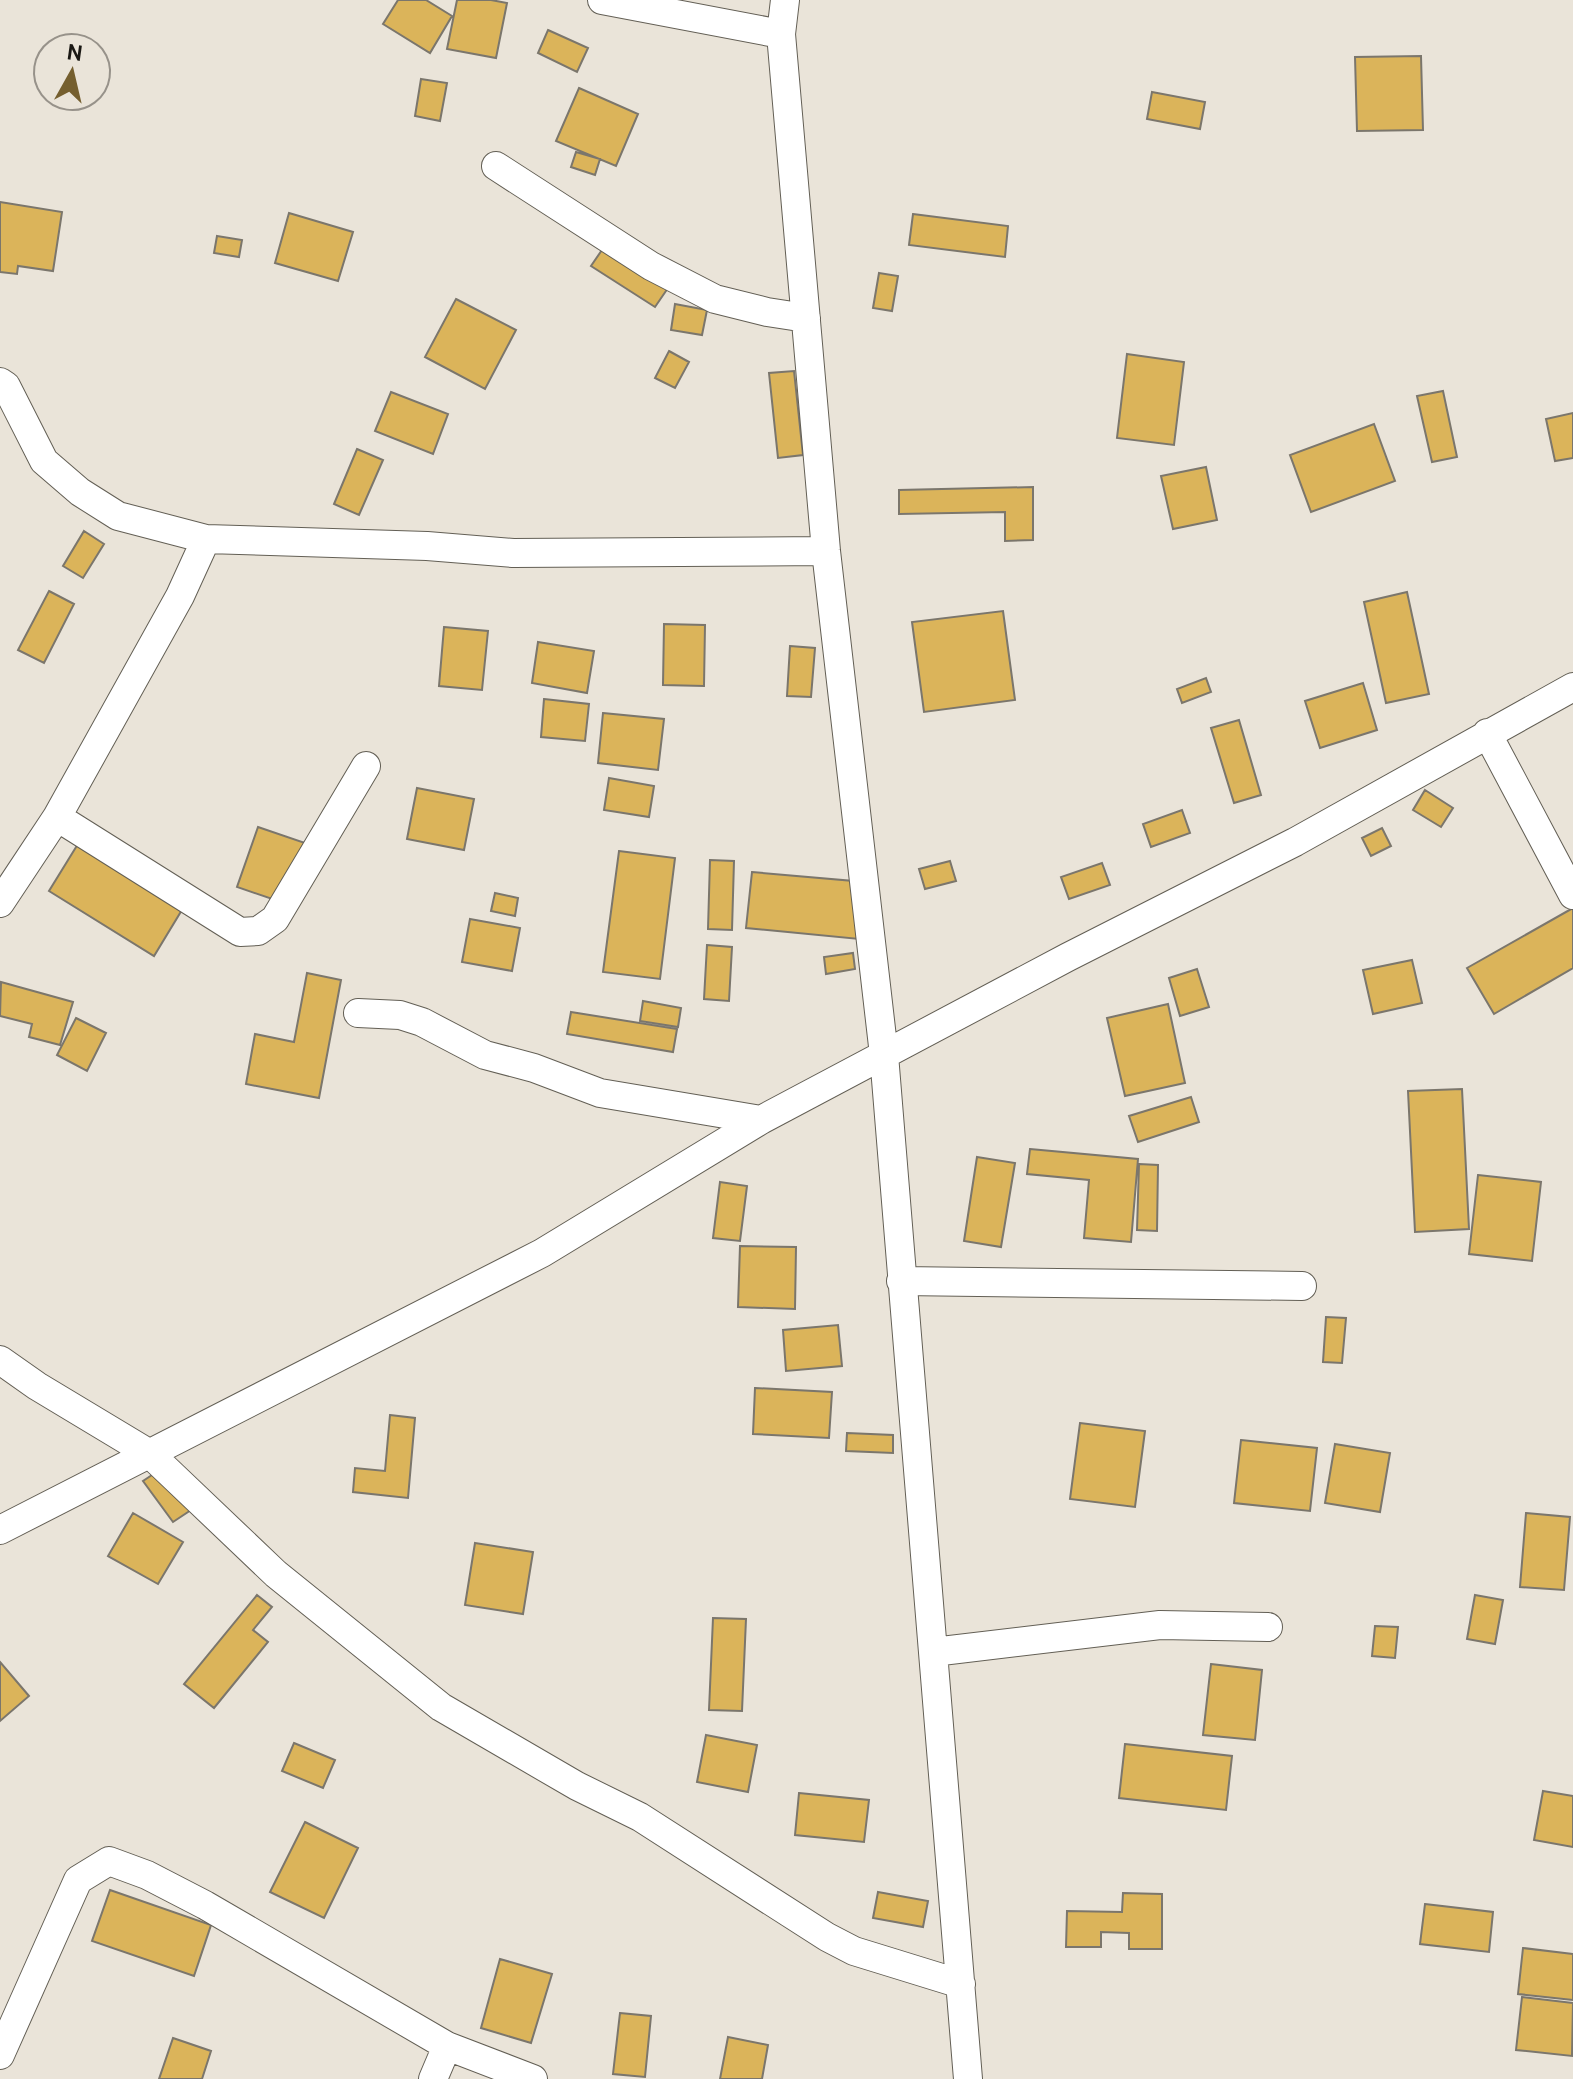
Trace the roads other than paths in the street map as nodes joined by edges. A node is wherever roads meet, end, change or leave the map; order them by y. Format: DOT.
graph roads {
  1 [pos="602,0"];
  2 [pos="785,0"];
  3 [pos="781,34"];
  4 [pos="496,166"];
  5 [pos="806,318"];
  6 [pos="0,382"];
  7 [pos="206,539"];
  8 [pos="826,551"];
  9 [pos="1573,687"];
  10 [pos="1487,733"];
  11 [pos="366,766"];
  12 [pos="57,817"];
  13 [pos="1573,895"];
  14 [pos="0,903"];
  15 [pos="358,1013"];
  16 [pos="884,1055"];
  17 [pos="761,1120"];
  18 [pos="901,1281"];
  19 [pos="1302,1286"];
  20 [pos="0,1360"];
  21 [pos="150,1454"];
  22 [pos="0,1530"];
  23 [pos="1268,1627"];
  24 [pos="933,1652"];
  25 [pos="961,1984"];
  26 [pos="447,2046"];
  27 [pos="0,2055"];
  28 [pos="433,2079"];
  29 [pos="533,2079"];
  30 [pos="968,2079"];
  1 -- 3 [label="street"];
  2 -- 3 [label="street"];
  3 -- 5 [label="street"];
  4 -- 5 [label="street"];
  5 -- 8 [label="street"];
  6 -- 7 [label="street"];
  7 -- 8 [label="street"];
  7 -- 12 [label="street"];
  8 -- 16 [label="street"];
  9 -- 10 [label="street"];
  10 -- 13 [label="street"];
  10 -- 16 [label="street"];
  11 -- 12 [label="street"];
  12 -- 14 [label="street"];
  15 -- 17 [label="street"];
  16 -- 17 [label="street"];
  16 -- 18 [label="street"];
  17 -- 21 [label="street"];
  18 -- 19 [label="street"];
  18 -- 24 [label="street"];
  20 -- 21 [label="street"];
  21 -- 22 [label="street"];
  21 -- 25 [label="street"];
  23 -- 24 [label="street"];
  24 -- 25 [label="street"];
  25 -- 30 [label="street"];
  26 -- 27 [label="street"];
  26 -- 28 [label="street"];
  26 -- 29 [label="street"];
}
